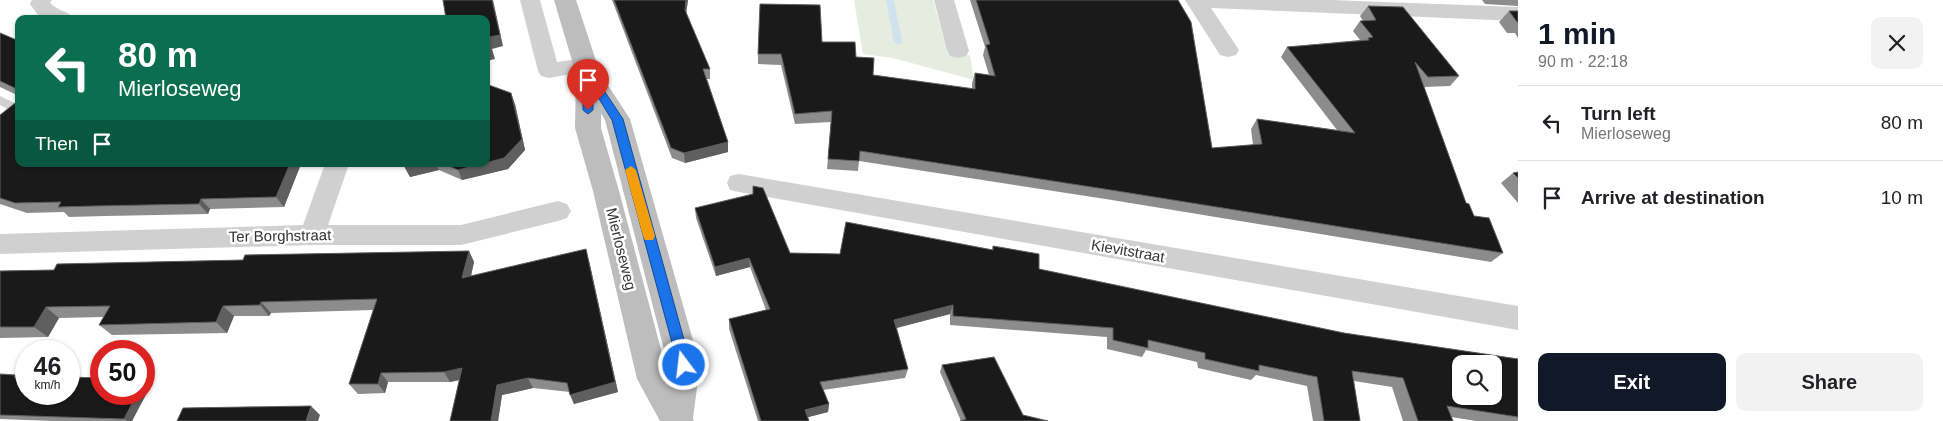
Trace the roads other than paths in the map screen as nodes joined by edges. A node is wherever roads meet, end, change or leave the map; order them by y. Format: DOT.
graph roads {
  1 [pos="42,0"];
  2 [pos="530,0"];
  3 [pos="564,0"];
  4 [pos="944,0"];
  5 [pos="1196,1"];
  6 [pos="1518,14"];
  7 [pos="52,15"];
  8 [pos="1228,50"];
  9 [pos="958,51"];
  10 [pos="586,69"];
  11 [pos="0,100"];
  12 [pos="15,108"];
  13 [pos="336,167"];
  14 [pos="739,183"];
  15 [pos="558,211"];
  16 [pos="312,235"];
  17 [pos="0,244"];
  18 [pos="1518,318"];
  19 [pos="675,420"];
  1 -- 7 [label="street"];
  2 -- 10 [label="street"];
  3 -- 10 [label="main road, Mierloseweg"];
  4 -- 9 [label="street"];
  5 -- 6 [label="street"];
  5 -- 8 [label="street"];
  10 -- 19 [label="main road, Mierloseweg"];
  11 -- 12 [label="lane"];
  13 -- 16 [label="street"];
  14 -- 18 [label="street, Kievitstraat"];
  15 -- 16 [label="street, Ter Borghstraat"];
  16 -- 17 [label="street, Ter Borghstraat"];
}
